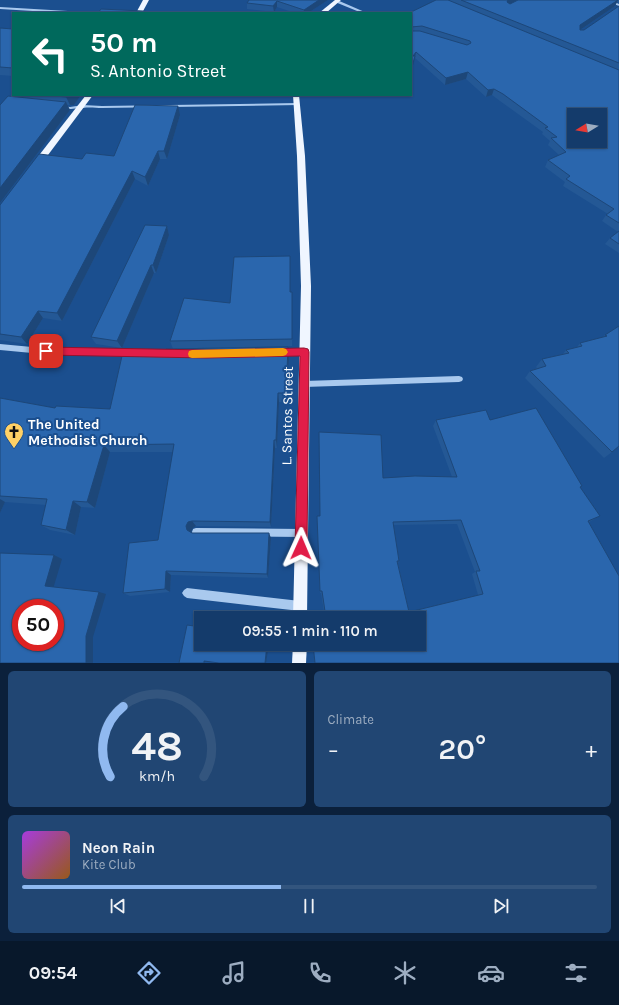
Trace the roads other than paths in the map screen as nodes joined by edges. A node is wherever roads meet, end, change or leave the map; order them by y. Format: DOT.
graph roads {
  1 [pos="146,0"];
  2 [pos="606,0"];
  3 [pos="337,1"];
  4 [pos="619,6"];
  5 [pos="0,8"];
  6 [pos="613,11"];
  7 [pos="68,12"];
  8 [pos="140,12"];
  9 [pos="323,12"];
  10 [pos="363,12"];
  11 [pos="89,96"];
  12 [pos="296,99"];
  13 [pos="83,106"];
  14 [pos="55,107"];
  15 [pos="29,174"];
  16 [pos="0,347"];
  17 [pos="274,352"];
  18 [pos="304,352"];
  19 [pos="182,354"];
  20 [pos="458,379"];
  21 [pos="304,384"];
  22 [pos="196,532"];
  23 [pos="302,533"];
  24 [pos="187,593"];
  25 [pos="300,606"];
  26 [pos="300,611"];
  27 [pos="300,651"];
  28 [pos="299,663"];
  1 -- 8 [label="main road"];
  2 -- 4 [label="street"];
  3 -- 9 [label="main road"];
  3 -- 10 [label="street"];
  4 -- 6 [label="street"];
  5 -- 7 [label="street"];
  11 -- 13 [label="main road"];
  12 -- 13 [label="street"];
  12 -- 18 [label="main road, L. Santos Street"];
  13 -- 14 [label="street"];
  13 -- 15 [label="main road"];
  16 -- 19 [label="street"];
  17 -- 18 [label="street"];
  18 -- 21 [label="main road, L. Santos Street"];
  20 -- 21 [label="street"];
  21 -- 23 [label="main road, L. Santos Street"];
  22 -- 23 [label="street"];
  23 -- 25 [label="main road, L. Santos Street"];
  24 -- 25 [label="street"];
  25 -- 26 [label="main road, L. Santos Street"];
  27 -- 28 [label="main road"];
}
